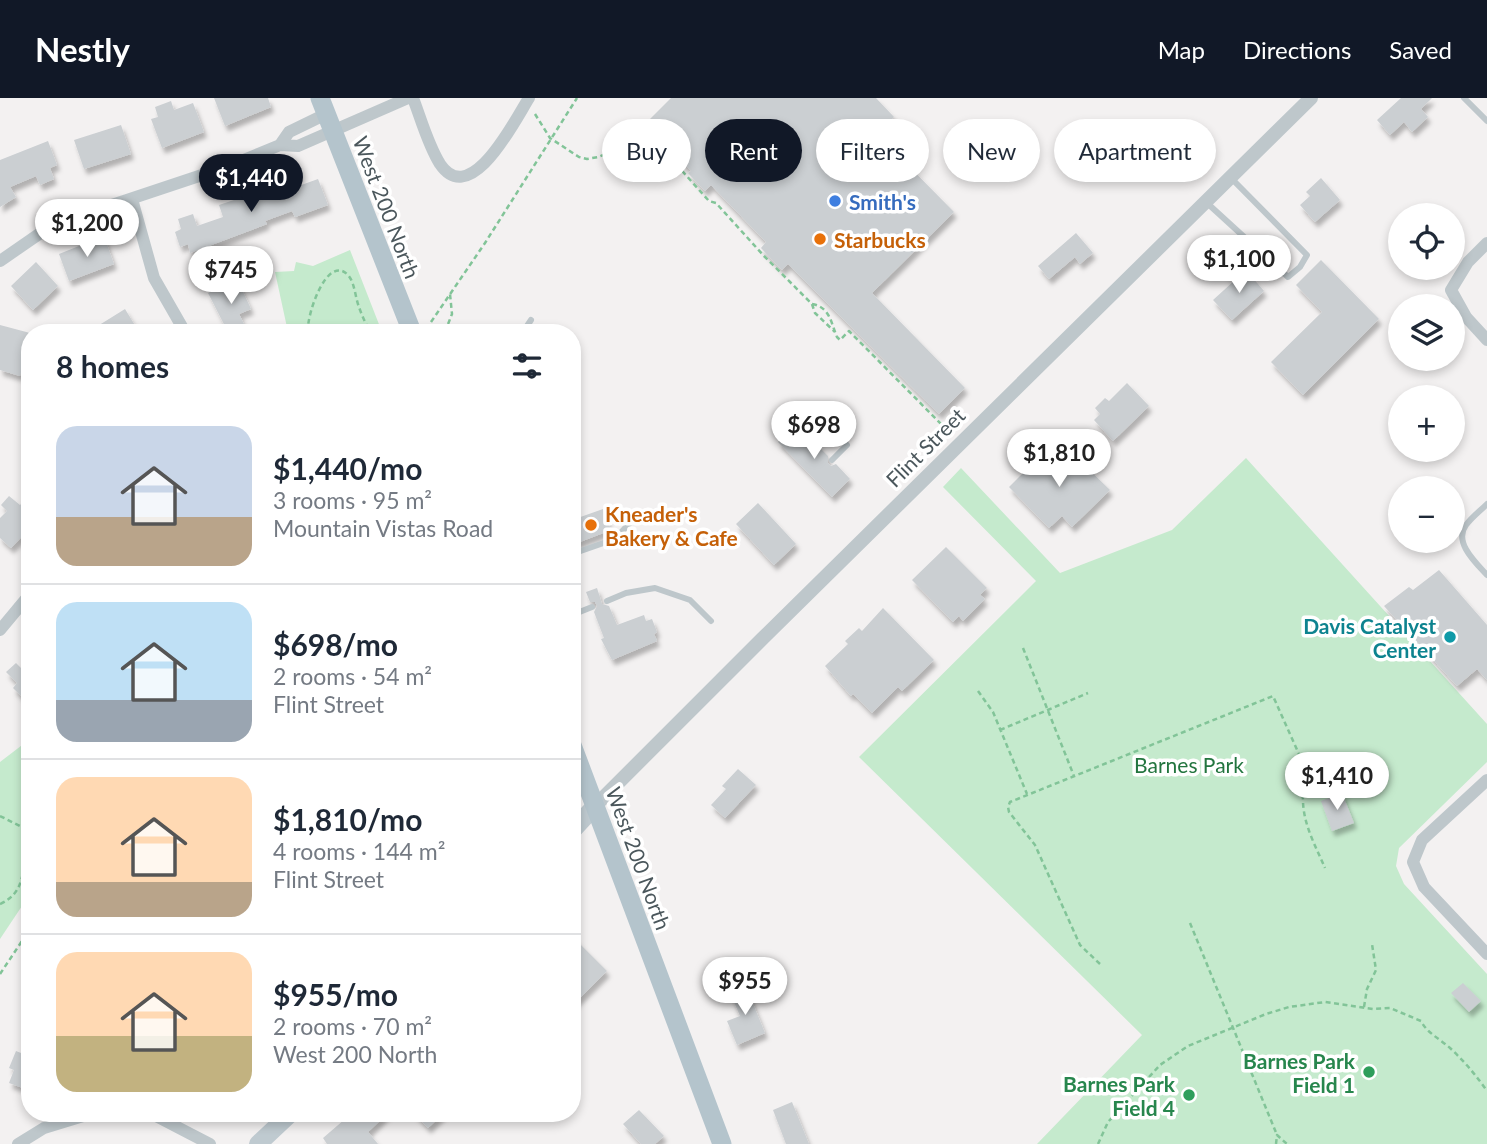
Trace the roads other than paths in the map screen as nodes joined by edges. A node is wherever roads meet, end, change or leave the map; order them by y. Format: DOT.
graph roads {
  1 [pos="410,98"];
  2 [pos="1311,98"];
  3 [pos="1464,98"];
  4 [pos="527,101"];
  5 [pos="326,115"];
  6 [pos="1487,121"];
  7 [pos="280,145"];
  8 [pos="1230,177"];
  9 [pos="132,200"];
  10 [pos="1206,201"];
  11 [pos="1487,243"];
  12 [pos="0,261"];
  13 [pos="531,320"];
  14 [pos="180,324"];
  15 [pos="409,324"];
  16 [pos="528,324"];
  17 [pos="1487,340"];
  18 [pos="822,419"];
  19 [pos="807,435"];
  20 [pos="847,445"];
  21 [pos="832,460"];
  22 [pos="1485,510"];
  23 [pos="638,514"];
  24 [pos="581,551"];
  25 [pos="1487,575"];
  26 [pos="607,601"];
  27 [pos="21,605"];
  28 [pos="592,607"];
  29 [pos="581,611"];
  30 [pos="711,621"];
  31 [pos="0,630"];
  32 [pos="581,768"];
  33 [pos="1487,780"];
  34 [pos="596,805"];
  35 [pos="581,821"];
  36 [pos="1487,954"];
  37 [pos="64,1122"];
  38 [pos="168,1122"];
  39 [pos="281,1122"];
  40 [pos="18,1144"];
  41 [pos="210,1144"];
  42 [pos="258,1144"];
  43 [pos="722,1144"];
  1 -- 4 [label="street"];
  1 -- 5 [label="street"];
  2 -- 8 [label="street, Flint Street"];
  3 -- 6 [label="lane"];
  5 -- 7 [label="street"];
  5 -- 7 [label="street"];
  5 -- 15 [label="main road, West 200 North"];
  7 -- 9 [label="street"];
  8 -- 10 [label="street, Flint Street"];
  8 -- 10 [label="lane"];
  9 -- 12 [label="street"];
  9 -- 14 [label="street"];
  10 -- 34 [label="street, Flint Street"];
  11 -- 17 [label="street"];
  13 -- 16 [label="lane"];
  18 -- 19 [label="lane"];
  20 -- 21 [label="lane"];
  22 -- 25 [label="lane"];
  23 -- 24 [label="lane"];
  26 -- 30 [label="lane"];
  27 -- 31 [label="street"];
  28 -- 29 [label="lane"];
  32 -- 34 [label="main road, West 200 North"];
  33 -- 36 [label="street"];
  34 -- 35 [label="main road, Flint Street"];
  34 -- 43 [label="main road, West 200 North"];
  37 -- 40 [label="street"];
  38 -- 41 [label="street"];
  39 -- 42 [label="main road"];
}
